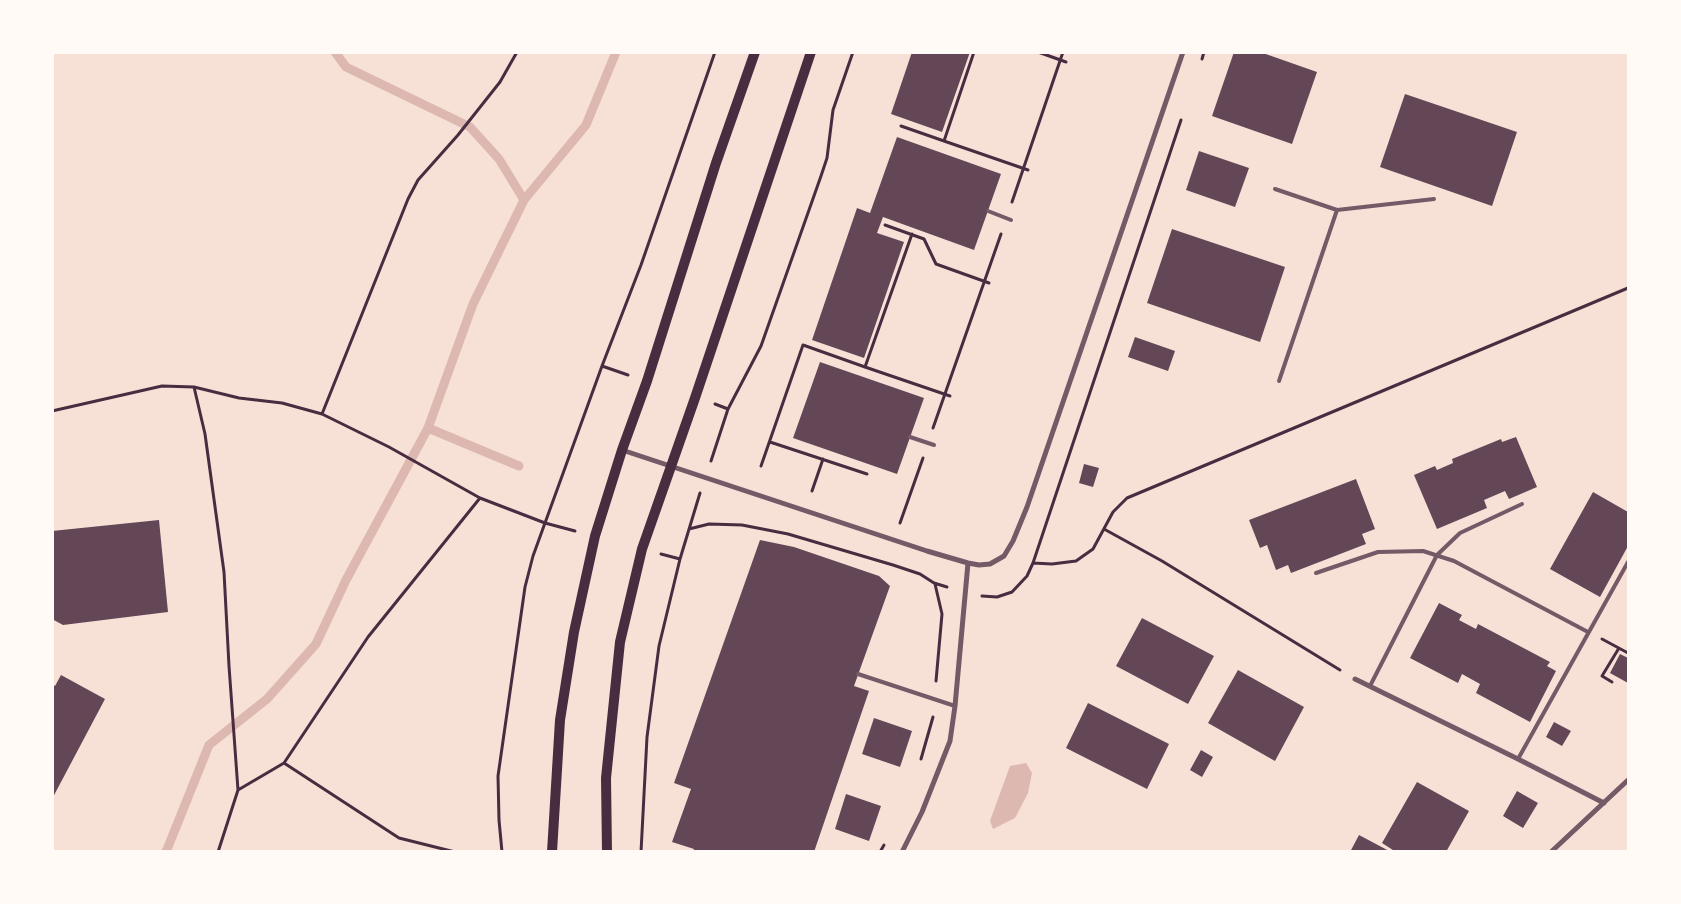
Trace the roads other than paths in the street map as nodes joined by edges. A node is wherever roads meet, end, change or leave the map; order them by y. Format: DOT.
graph roads {
  1 [pos="755,52"];
  2 [pos="811,52"];
  3 [pos="1183,52"];
  4 [pos="1275,190"];
  5 [pos="1434,199"];
  6 [pos="1337,210"];
  7 [pos="988,212"];
  8 [pos="1009,219"];
  9 [pos="1279,381"];
  10 [pos="910,437"];
  11 [pos="934,445"];
  12 [pos="622,450"];
  13 [pos="670,466"];
  14 [pos="1522,504"];
  15 [pos="1437,555"];
  16 [pos="1628,562"];
  17 [pos="968,563"];
  18 [pos="1316,573"];
  19 [pos="1588,632"];
  20 [pos="858,674"];
  21 [pos="1355,679"];
  22 [pos="1370,686"];
  23 [pos="955,706"];
  24 [pos="1518,759"];
  25 [pos="1628,780"];
  26 [pos="1604,803"];
  27 [pos="552,852"];
  28 [pos="607,852"];
  29 [pos="902,852"];
  30 [pos="1551,852"];
  1 -- 12 [label="main road"];
  2 -- 13 [label="main road"];
  3 -- 17 [label="street"];
  4 -- 6 [label="lane"];
  5 -- 6 [label="lane"];
  6 -- 9 [label="lane"];
  7 -- 8 [label="lane"];
  10 -- 11 [label="lane"];
  12 -- 13 [label="street"];
  12 -- 27 [label="main road"];
  13 -- 17 [label="street"];
  13 -- 28 [label="main road"];
  14 -- 15 [label="lane"];
  15 -- 18 [label="lane"];
  15 -- 19 [label="lane"];
  15 -- 22 [label="lane"];
  16 -- 19 [label="lane"];
  17 -- 23 [label="street"];
  19 -- 24 [label="lane"];
  20 -- 23 [label="lane"];
  21 -- 22 [label="street"];
  22 -- 24 [label="street"];
  23 -- 29 [label="street"];
  24 -- 26 [label="street"];
  25 -- 26 [label="street"];
  26 -- 30 [label="street"];
}
